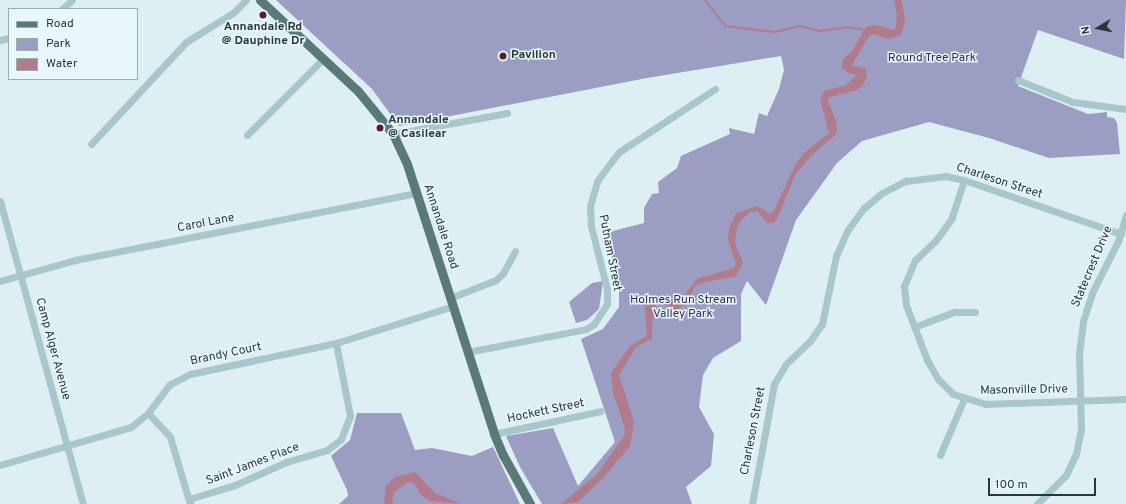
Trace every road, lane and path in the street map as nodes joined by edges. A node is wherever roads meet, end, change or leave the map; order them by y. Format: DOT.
graph roads {
  1 [pos="72,0"];
  2 [pos="246,0"];
  3 [pos="260,0"];
  4 [pos="63,8"];
  5 [pos="323,59"];
  6 [pos="1018,80"];
  7 [pos="715,89"];
  8 [pos="1126,109"];
  9 [pos="507,113"];
  10 [pos="393,134"];
  11 [pos="247,135"];
  12 [pos="91,144"];
  13 [pos="964,180"];
  14 [pos="416,192"];
  15 [pos="0,201"];
  16 [pos="1126,215"];
  17 [pos="1121,234"];
  18 [pos="515,251"];
  19 [pos="20,275"];
  20 [pos="0,281"];
  21 [pos="451,302"];
  22 [pos="975,312"];
  23 [pos="914,327"];
  24 [pos="336,343"];
  25 [pos="467,352"];
  26 [pos="964,399"];
  27 [pos="1126,399"];
  28 [pos="1080,401"];
  29 [pos="601,411"];
  30 [pos="148,412"];
  31 [pos="494,434"];
  32 [pos="68,446"];
  33 [pos="940,455"];
  34 [pos="0,465"];
  35 [pos="190,502"];
  36 [pos="83,504"];
  37 [pos="530,504"];
  38 [pos="752,504"];
  39 [pos="1037,504"];
  1 -- 4 [label="street"];
  2 -- 12 [label="street"];
  3 -- 5 [label="main road, Annandale Road"];
  5 -- 10 [label="main road, Annandale Road"];
  5 -- 11 [label="street"];
  6 -- 8 [label="street"];
  7 -- 25 [label="street, Putnam Street"];
  9 -- 10 [label="street"];
  10 -- 14 [label="main road, Annandale Road"];
  13 -- 17 [label="street, Charleson Street"];
  13 -- 23 [label="street, Masonville Drive"];
  13 -- 38 [label="street, Charleson Street"];
  14 -- 19 [label="street, Carol Lane"];
  14 -- 21 [label="main road, Annandale Road"];
  15 -- 19 [label="street, Camp Alger Avenue"];
  16 -- 17 [label="street, Statecrest Drive"];
  17 -- 28 [label="street, Statecrest Drive"];
  18 -- 21 [label="street, Brandy Court"];
  19 -- 20 [label="street, Carol Lane"];
  19 -- 32 [label="street, Camp Alger Avenue"];
  21 -- 24 [label="street, Brandy Court"];
  21 -- 25 [label="main road, Annandale Road"];
  22 -- 23 [label="street"];
  23 -- 26 [label="street, Masonville Drive"];
  24 -- 30 [label="street, Brandy Court"];
  24 -- 35 [label="street, Saint James Place"];
  25 -- 31 [label="main road, Annandale Road"];
  26 -- 28 [label="street, Masonville Drive"];
  26 -- 33 [label="street"];
  27 -- 28 [label="street, Masonville Drive"];
  28 -- 39 [label="street, Statecrest Drive"];
  29 -- 31 [label="street, Hockett Street"];
  30 -- 32 [label="street, Brandy Court"];
  30 -- 35 [label="street"];
  31 -- 37 [label="main road, Annandale Road"];
  32 -- 34 [label="street, Brandy Court"];
  32 -- 36 [label="street, Camp Alger Avenue"];
}
